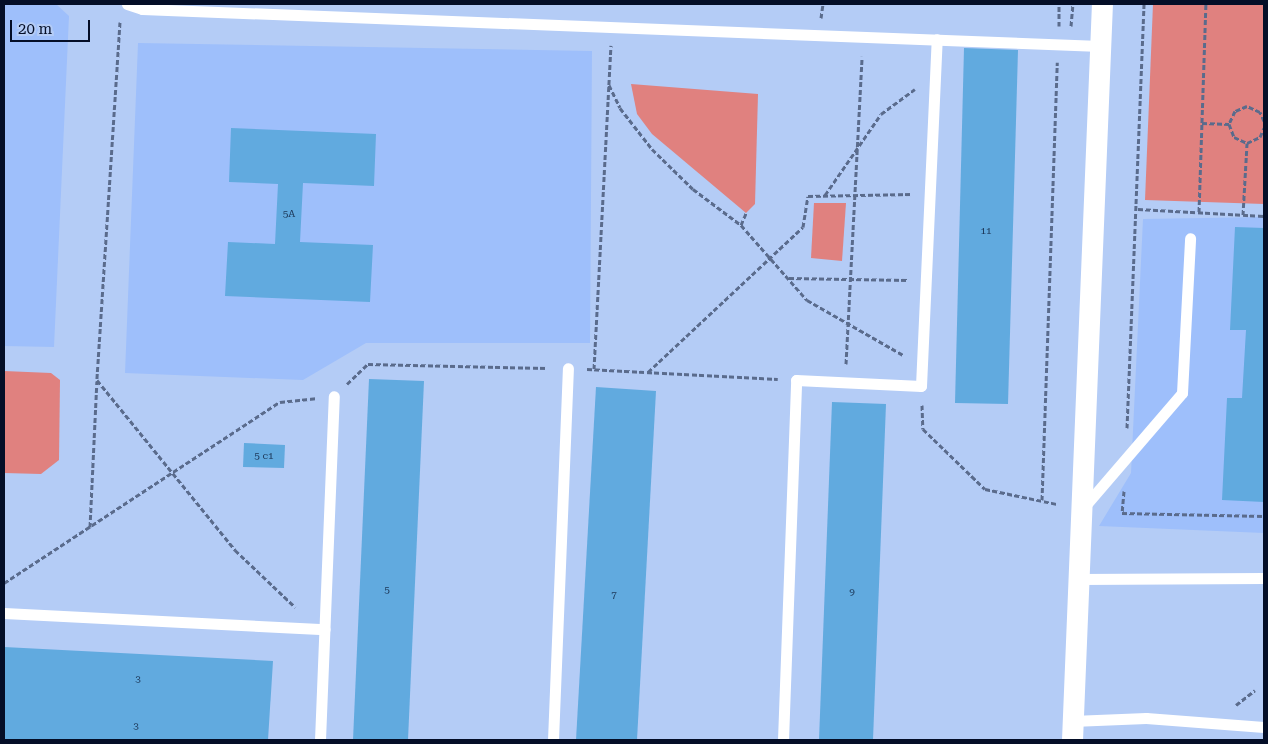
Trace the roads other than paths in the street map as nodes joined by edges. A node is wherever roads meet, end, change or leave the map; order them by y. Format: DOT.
graph roads {
  1 [pos="1102,4"];
  2 [pos="124,9"];
  3 [pos="937,38"];
  4 [pos="1100,46"];
  5 [pos="1190,238"];
  6 [pos="568,368"];
  7 [pos="334,396"];
  8 [pos="1082,509"];
  9 [pos="1264,578"];
  10 [pos="1079,579"];
  11 [pos="4,613"];
  12 [pos="325,629"];
  13 [pos="1264,727"];
  14 [pos="1072,731"];
  15 [pos="320,740"];
  16 [pos="553,740"];
  17 [pos="783,740"];
  1 -- 4 [label="street"];
  2 -- 3 [label="lane"];
  3 -- 4 [label="lane"];
  3 -- 17 [label="lane"];
  4 -- 8 [label="street"];
  5 -- 8 [label="lane"];
  6 -- 16 [label="lane"];
  7 -- 12 [label="lane"];
  8 -- 10 [label="street"];
  9 -- 10 [label="lane"];
  10 -- 14 [label="street"];
  11 -- 12 [label="lane"];
  12 -- 15 [label="lane"];
  13 -- 14 [label="lane"];
}
